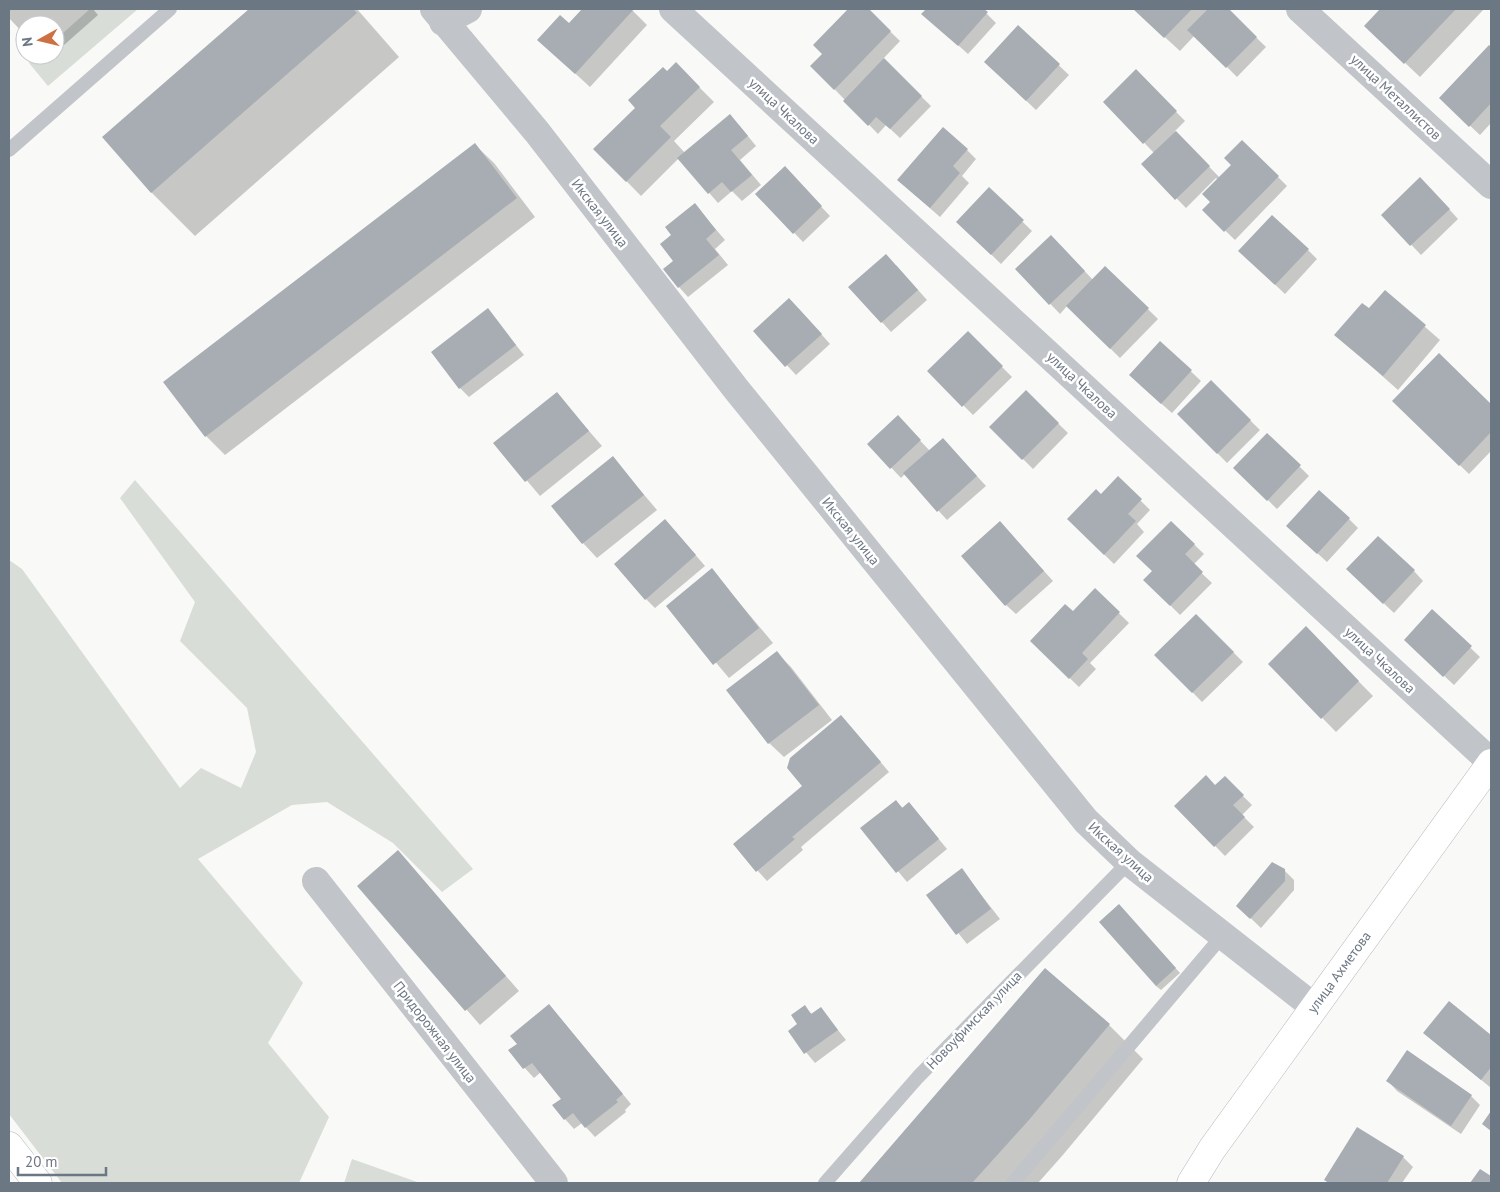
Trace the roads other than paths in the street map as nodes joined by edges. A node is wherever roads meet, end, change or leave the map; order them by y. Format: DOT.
graph roads {
  1 [pos="170,9"];
  2 [pos="468,9"];
  3 [pos="673,9"];
  4 [pos="1300,9"];
  5 [pos="438,15"];
  6 [pos="9,150"];
  7 [pos="1491,185"];
  8 [pos="1491,762"];
  9 [pos="1129,862"];
  10 [pos="316,881"];
  11 [pos="1223,936"];
  12 [pos="1314,1006"];
  13 [pos="9,1146"];
  14 [pos="38,1183"];
  15 [pos="554,1183"];
  16 [pos="825,1183"];
  17 [pos="1013,1183"];
  18 [pos="1191,1183"];
  1 -- 6 [label="lane"];
  2 -- 5 [label="street"];
  3 -- 8 [label="street, улица Чкалова"];
  4 -- 7 [label="street, улица Металлистов"];
  5 -- 9 [label="street, Икская улица"];
  8 -- 12 [label="main road, улица Ахметова"];
  9 -- 11 [label="street, Икская улица"];
  9 -- 16 [label="lane, Новоуфимская улица"];
  10 -- 15 [label="street, Придорожная улица"];
  11 -- 12 [label="street, Икская улица"];
  11 -- 17 [label="lane"];
  12 -- 18 [label="main road, улица Ахметова"];
  13 -- 14 [label="main road"];
}
